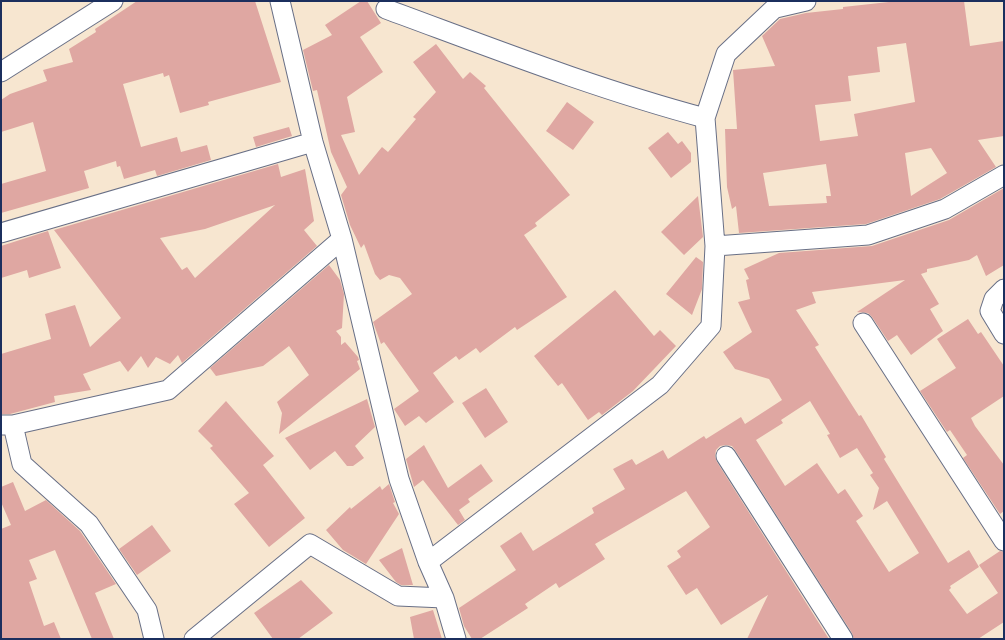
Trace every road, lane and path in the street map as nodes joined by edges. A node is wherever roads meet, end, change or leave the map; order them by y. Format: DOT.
graph roads {
  1 [pos="113,1"];
  2 [pos="280,1"];
  3 [pos="806,1"];
  4 [pos="779,5"];
  5 [pos="386,9"];
  6 [pos="1,72"];
  7 [pos="705,118"];
  8 [pos="313,142"];
  9 [pos="1004,175"];
  10 [pos="1,232"];
  11 [pos="342,240"];
  12 [pos="714,246"];
  13 [pos="1004,289"];
  14 [pos="863,323"];
  15 [pos="1004,334"];
  16 [pos="7,425"];
  17 [pos="726,456"];
  18 [pos="1004,541"];
  19 [pos="428,562"];
  20 [pos="444,598"];
  21 [pos="148,637"];
  22 [pos="194,639"];
  23 [pos="456,639"];
  24 [pos="843,639"];
  1 -- 6 [label="street"];
  2 -- 8 [label="street"];
  3 -- 4 [label="street"];
  4 -- 7 [label="street"];
  5 -- 7 [label="street"];
  7 -- 12 [label="street"];
  8 -- 10 [label="street"];
  8 -- 11 [label="street"];
  9 -- 12 [label="street"];
  11 -- 16 [label="street"];
  11 -- 19 [label="street"];
  12 -- 19 [label="street"];
  13 -- 15 [label="street"];
  14 -- 18 [label="street"];
  16 -- 21 [label="street"];
  17 -- 24 [label="street"];
  19 -- 20 [label="street"];
  20 -- 22 [label="street"];
  20 -- 23 [label="street"];
}
